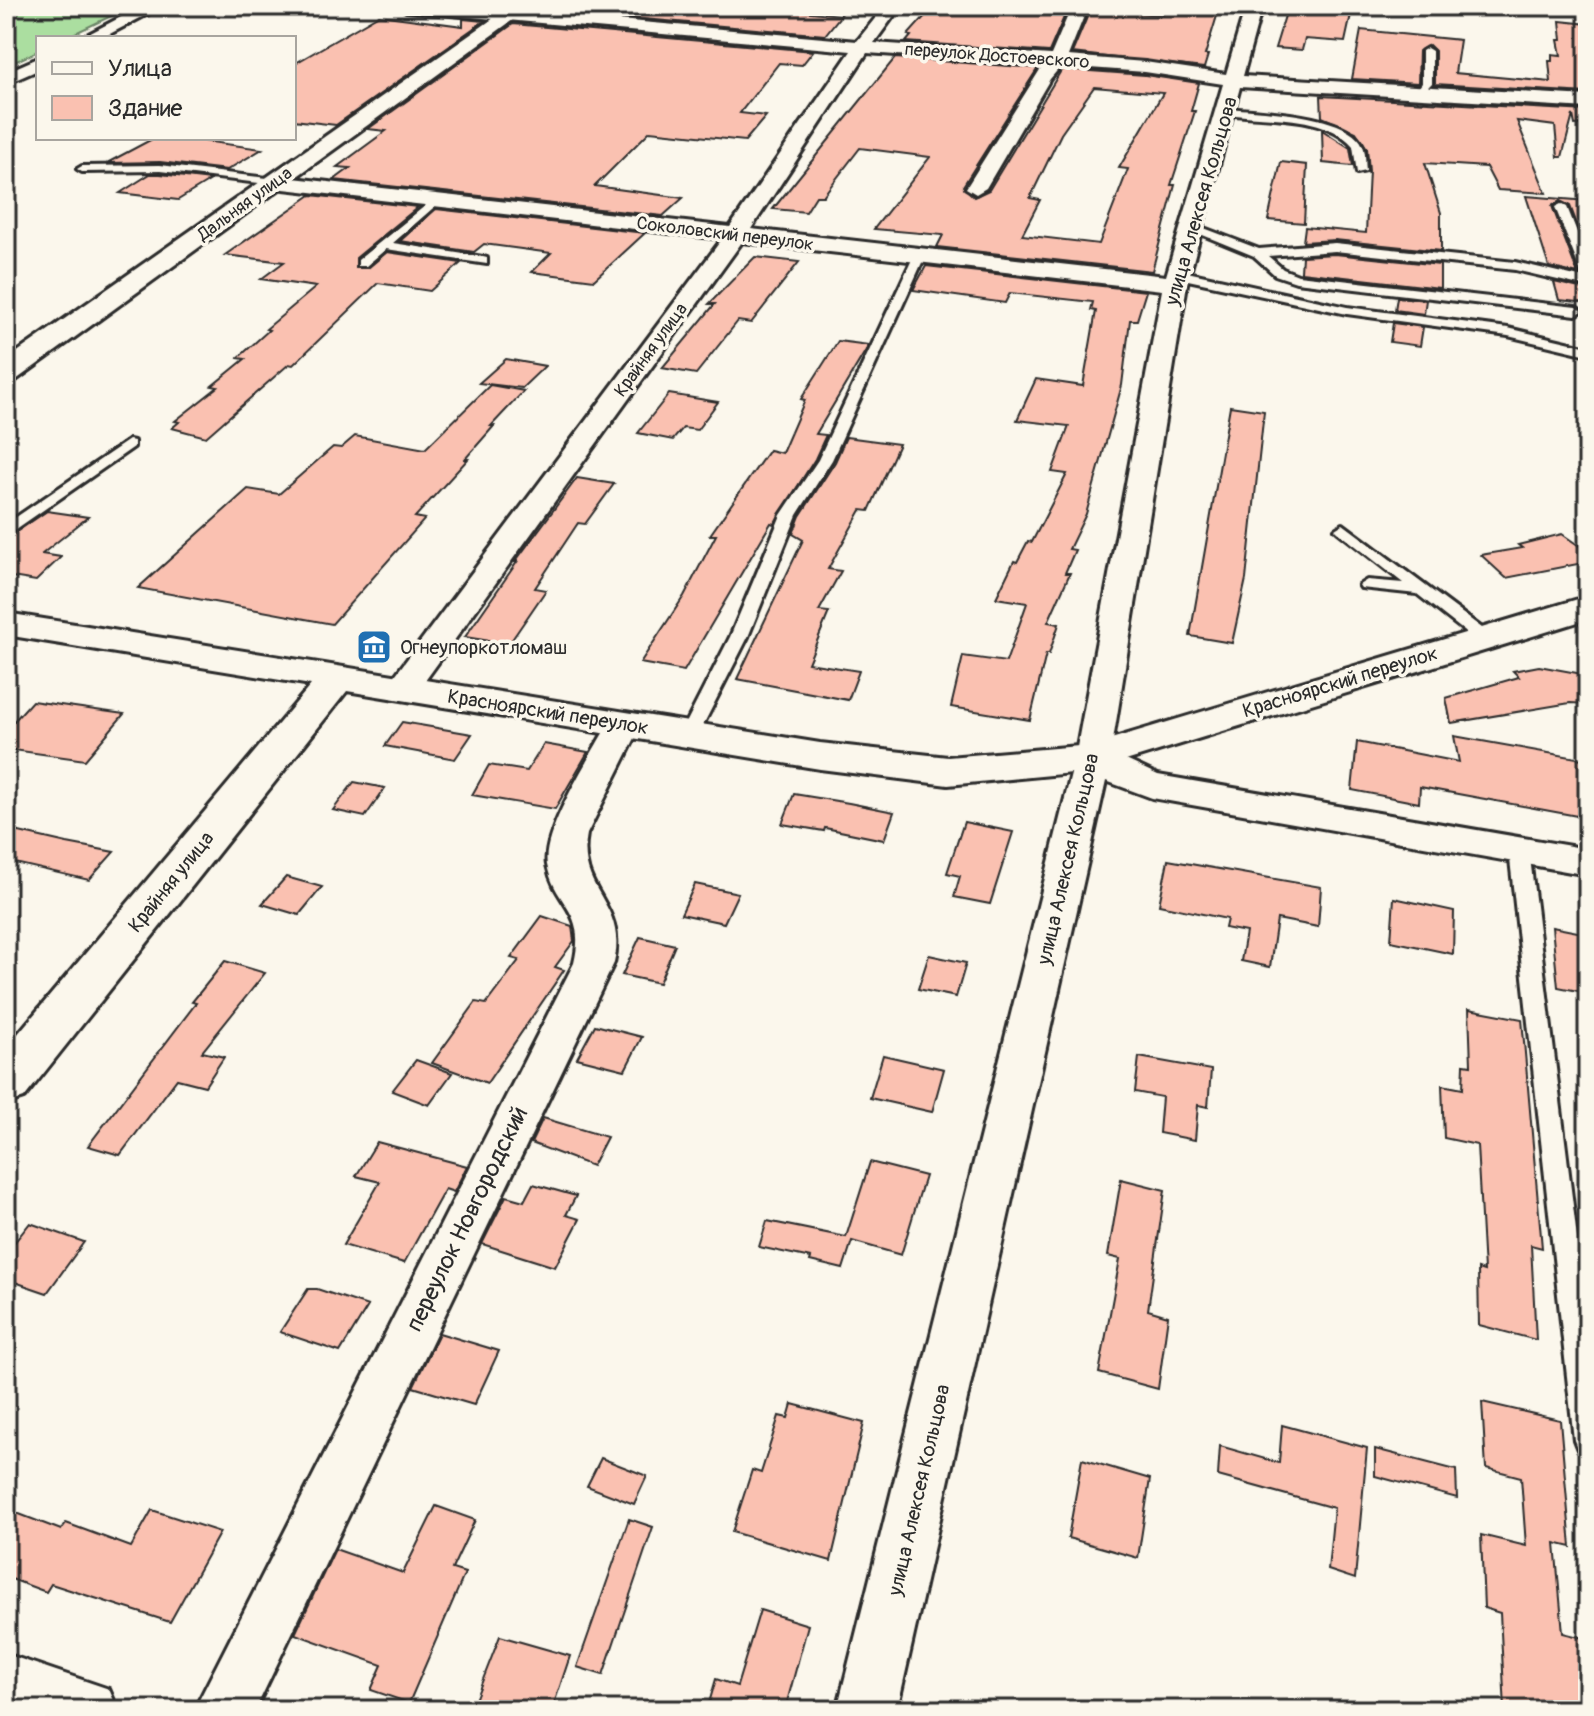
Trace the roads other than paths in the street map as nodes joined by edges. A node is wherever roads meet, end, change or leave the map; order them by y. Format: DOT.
graph roads {
  1 [pos="155,6"];
  2 [pos="406,6"];
  3 [pos="893,6"];
  4 [pos="1080,6"];
  5 [pos="1254,6"];
  6 [pos="516,11"];
  7 [pos="701,14"];
  8 [pos="683,30"];
  9 [pos="93,36"];
  10 [pos="862,47"];
  11 [pos="1427,51"];
  12 [pos="1058,59"];
  13 [pos="36,64"];
  14 [pos="6,79"];
  15 [pos="1421,91"];
  16 [pos="1230,96"];
  17 [pos="1588,102"];
  18 [pos="82,169"];
  19 [pos="1361,171"];
  20 [pos="275,182"];
  21 [pos="976,188"];
  22 [pos="436,200"];
  23 [pos="1561,207"];
  24 [pos="1192,227"];
  25 [pos="736,235"];
  26 [pos="383,245"];
  27 [pos="1258,253"];
  28 [pos="1282,253"];
  29 [pos="919,256"];
  30 [pos="483,261"];
  31 [pos="362,263"];
  32 [pos="1279,272"];
  33 [pos="1588,275"];
  34 [pos="1177,279"];
  35 [pos="1588,283"];
  36 [pos="1268,293"];
  37 [pos="1576,311"];
  38 [pos="1588,351"];
  39 [pos="6,374"];
  40 [pos="129,444"];
  41 [pos="1343,529"];
  42 [pos="6,531"];
  43 [pos="1367,585"];
  44 [pos="1422,590"];
  45 [pos="1588,607"];
  46 [pos="6,624"];
  47 [pos="1484,638"];
  48 [pos="337,679"];
  49 [pos="402,689"];
  50 [pos="625,724"];
  51 [pos="689,735"];
  52 [pos="1093,758"];
  53 [pos="1519,850"];
  54 [pos="1588,862"];
  55 [pos="6,1084"];
  56 [pos="1588,1440"];
  57 [pos="6,1684"];
  58 [pos="88,1710"];
  59 [pos="224,1710"];
  60 [pos="867,1710"];
  1 -- 9 [label="street"];
  2 -- 6 [label="street, переулок Достоевского"];
  3 -- 10 [label="street, Крайняя улица"];
  4 -- 12 [label="street"];
  5 -- 16 [label="street, улица Алексея Кольцова"];
  6 -- 8 [label="street, переулок Достоевского"];
  6 -- 20 [label="main road, Дальняя улица"];
  7 -- 8 [label="street"];
  8 -- 10 [label="street, переулок Достоевского"];
  10 -- 12 [label="street, переулок Достоевского"];
  10 -- 25 [label="street, Крайняя улица"];
  11 -- 15 [label="lane"];
  12 -- 16 [label="street, переулок Достоевского"];
  12 -- 21 [label="street"];
  13 -- 14 [label="street"];
  15 -- 16 [label="street, переулок Достоевского"];
  15 -- 17 [label="street, переулок Достоевского"];
  16 -- 19 [label="lane"];
  16 -- 24 [label="street, улица Алексея Кольцова"];
  18 -- 20 [label="lane"];
  20 -- 22 [label="street, Соколовский переулок"];
  20 -- 39 [label="main road, Дальняя улица"];
  22 -- 25 [label="street, Соколовский переулок"];
  22 -- 26 [label="lane"];
  23 -- 33 [label="lane"];
  24 -- 27 [label="lane"];
  24 -- 34 [label="street, улица Алексея Кольцова"];
  25 -- 29 [label="street, Соколовский переулок"];
  25 -- 49 [label="street, Крайняя улица"];
  26 -- 30 [label="lane"];
  26 -- 31 [label="lane"];
  27 -- 28 [label="lane"];
  27 -- 32 [label="lane"];
  28 -- 32 [label="lane"];
  28 -- 35 [label="lane"];
  29 -- 34 [label="street, Соколовский переулок"];
  29 -- 51 [label="lane"];
  32 -- 36 [label="lane"];
  32 -- 37 [label="lane"];
  34 -- 36 [label="lane"];
  34 -- 52 [label="street, улица Алексея Кольцова"];
  36 -- 38 [label="lane"];
  40 -- 42 [label="lane"];
  41 -- 44 [label="lane"];
  43 -- 44 [label="lane"];
  44 -- 47 [label="lane"];
  45 -- 47 [label="main road, Красноярский переулок"];
  46 -- 48 [label="main road, Красноярский переулок"];
  47 -- 52 [label="main road, Красноярский переулок"];
  48 -- 49 [label="main road, Красноярский переулок"];
  48 -- 55 [label="main road, Крайняя улица"];
  49 -- 50 [label="main road, Красноярский переулок"];
  50 -- 51 [label="main road, Красноярский переулок"];
  50 -- 59 [label="street, переулок Новгородский"];
  51 -- 52 [label="main road, Красноярский переулок"];
  52 -- 53 [label="street"];
  52 -- 60 [label="street, улица Алексея Кольцова"];
  53 -- 54 [label="street"];
  53 -- 56 [label="lane"];
  57 -- 58 [label="street"];
}
